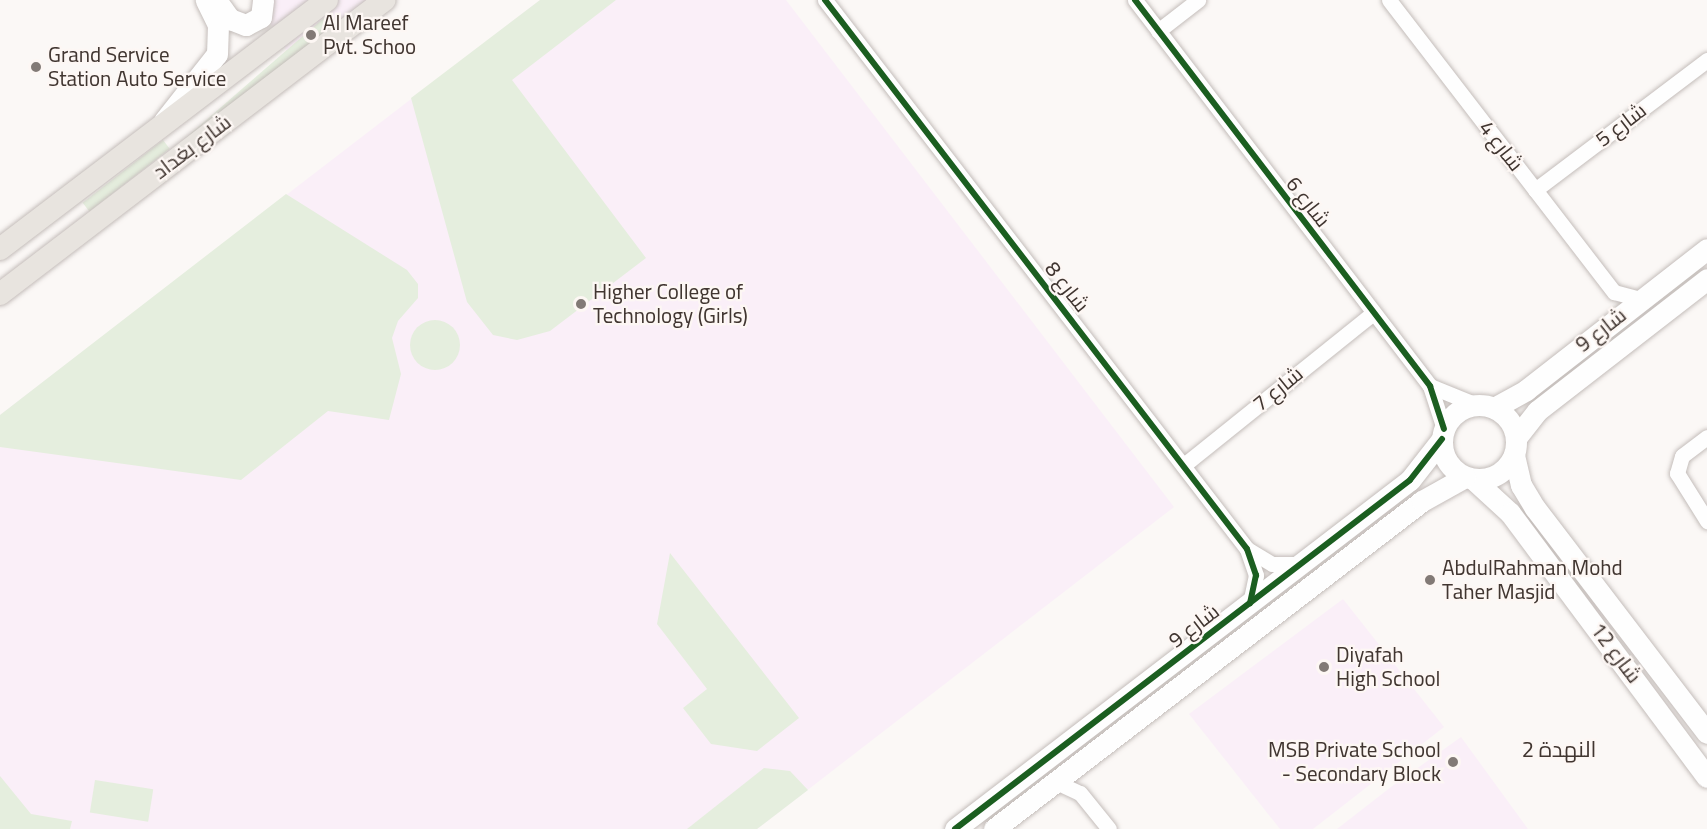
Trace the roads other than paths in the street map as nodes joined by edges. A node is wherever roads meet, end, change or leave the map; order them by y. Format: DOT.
graph roads {
  1 [pos="206,0"];
  2 [pos="216,0"];
  3 [pos="263,0"];
  4 [pos="327,0"];
  5 [pos="384,0"];
  6 [pos="825,0"];
  7 [pos="1135,0"];
  8 [pos="1198,0"];
  9 [pos="1389,0"];
  10 [pos="1158,31"];
  11 [pos="1707,60"];
  12 [pos="162,126"];
  13 [pos="1535,189"];
  14 [pos="0,249"];
  15 [pos="1707,249"];
  16 [pos="1707,279"];
  17 [pos="1614,292"];
  18 [pos="0,294"];
  19 [pos="1641,299"];
  20 [pos="1373,313"];
  21 [pos="1612,322"];
  22 [pos="1430,386"];
  23 [pos="1486,407"];
  24 [pos="1443,434"];
  25 [pos="1702,441"];
  26 [pos="1515,447"];
  27 [pos="1184,465"];
  28 [pos="1469,478"];
  29 [pos="1707,521"];
  30 [pos="1247,549"];
  31 [pos="1301,564"];
  32 [pos="1250,603"];
  33 [pos="1707,733"];
  34 [pos="1076,767"];
  35 [pos="1707,777"];
  36 [pos="1056,782"];
  37 [pos="1080,793"];
  38 [pos="956,829"];
  39 [pos="994,829"];
  40 [pos="1109,829"];
  1 -- 12 [label="street"];
  2 -- 3 [label="street"];
  4 -- 12 [label="main road, شارع بغداد"];
  5 -- 18 [label="main road, شارع بغداد"];
  6 -- 27 [label="street, شارع 8"];
  7 -- 10 [label="street, شارع 6"];
  8 -- 10 [label="street"];
  9 -- 13 [label="street, شارع 4"];
  10 -- 20 [label="street, شارع 6"];
  11 -- 13 [label="street, شارع 5"];
  12 -- 14 [label="main road, شارع بغداد"];
  13 -- 17 [label="street, شارع 4"];
  15 -- 19 [label="street, شارع 9"];
  16 -- 26 [label="street, شارع 9"];
  17 -- 19 [label="street"];
  17 -- 21 [label="street"];
  19 -- 21 [label="street, شارع 9"];
  20 -- 22 [label="street, شارع 6"];
  20 -- 27 [label="street, شارع 7"];
  21 -- 23 [label="street, شارع 9"];
  22 -- 23 [label="street"];
  22 -- 24 [label="street, شارع 6"];
  23 -- 24 [label="street"];
  23 -- 26 [label="street"];
  24 -- 28 [label="street"];
  24 -- 31 [label="street, شارع 9"];
  25 -- 29 [label="street"];
  26 -- 28 [label="street"];
  26 -- 33 [label="street, شارع 12"];
  27 -- 30 [label="street, شارع 8"];
  28 -- 34 [label="street, شارع 9"];
  28 -- 35 [label="street, شارع 12"];
  30 -- 31 [label="street, شارع 8"];
  30 -- 32 [label="street, شارع 8"];
  31 -- 32 [label="street, شارع 9"];
  32 -- 38 [label="street, شارع 9"];
  34 -- 36 [label="street, شارع 9"];
  34 -- 37 [label="street"];
  36 -- 37 [label="street"];
  36 -- 39 [label="street, شارع 9"];
  37 -- 40 [label="street"];
}
